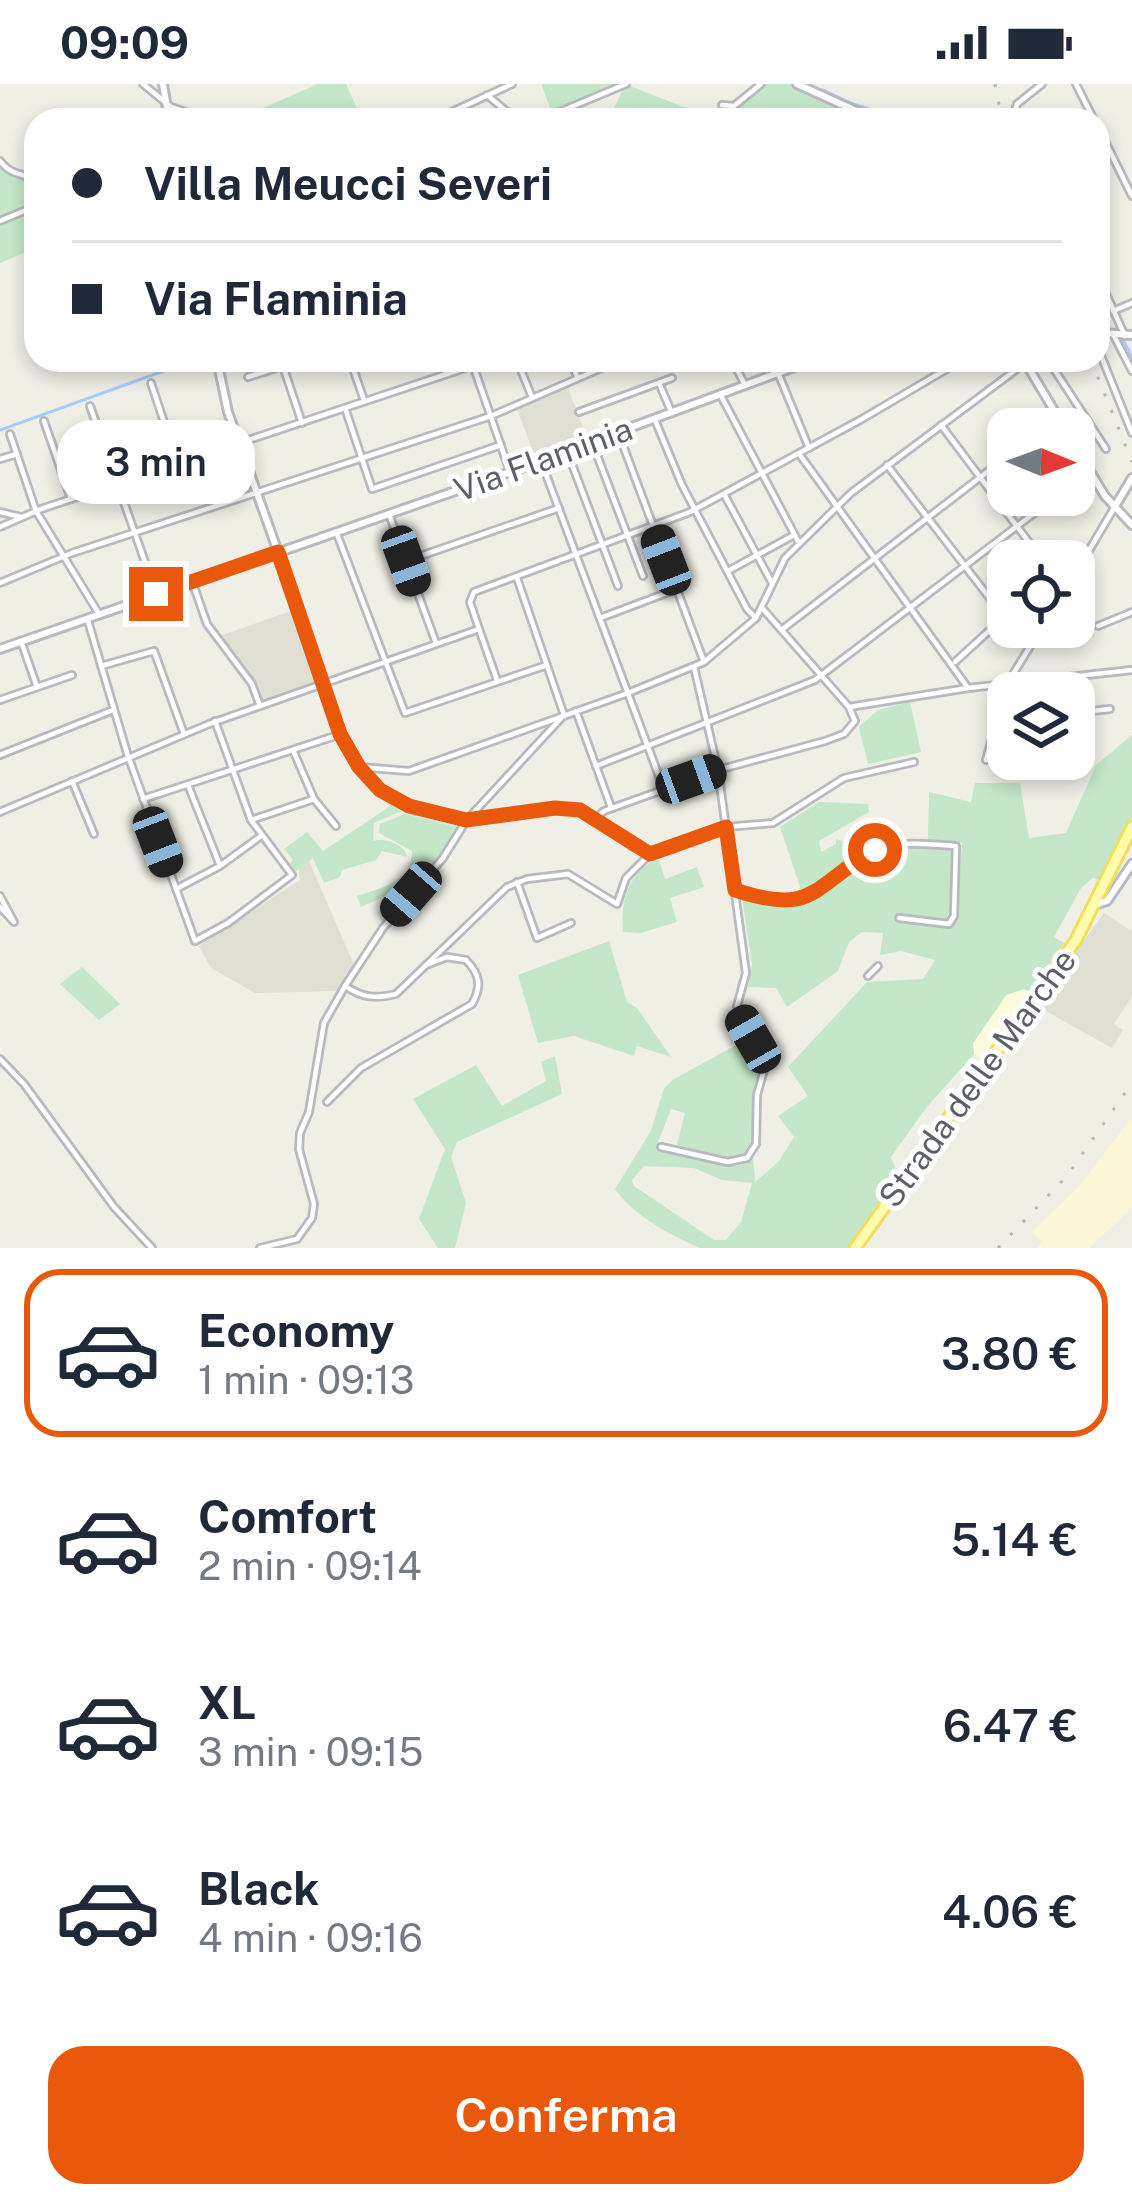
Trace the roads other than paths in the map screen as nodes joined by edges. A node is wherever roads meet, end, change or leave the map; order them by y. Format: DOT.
graph roads {
  1 [pos="143,84"];
  2 [pos="163,84"];
  3 [pos="512,84"];
  4 [pos="626,84"];
  5 [pos="761,84"];
  6 [pos="796,84"];
  7 [pos="1042,84"];
  8 [pos="487,95"];
  9 [pos="166,103"];
  10 [pos="722,106"];
  11 [pos="167,108"];
  12 [pos="179,108"];
  13 [pos="459,108"];
  14 [pos="503,108"];
  15 [pos="569,108"];
  16 [pos="849,108"];
  17 [pos="1016,108"];
  18 [pos="1110,152"];
  19 [pos="0,160"];
  20 [pos="24,176"];
  21 [pos="1132,196"];
  22 [pos="1132,303"];
  23 [pos="1110,304"];
  24 [pos="1113,311"];
  25 [pos="1110,335"];
  26 [pos="1128,335"];
  27 [pos="1114,336"];
  28 [pos="1132,370"];
  29 [pos="220,372"];
  30 [pos="264,372"];
  31 [pos="285,372"];
  32 [pos="354,372"];
  33 [pos="445,372"];
  34 [pos="475,372"];
  35 [pos="522,372"];
  36 [pos="576,372"];
  37 [pos="590,372"];
  38 [pos="738,372"];
  39 [pos="941,372"];
  40 [pos="1011,372"];
  41 [pos="1032,372"];
  42 [pos="1056,372"];
  43 [pos="1108,372"];
  44 [pos="778,373"];
  45 [pos="248,377"];
  46 [pos="578,377"];
  47 [pos="672,378"];
  48 [pos="151,383"];
  49 [pos="659,383"];
  50 [pos="745,385"];
  51 [pos="720,394"];
  52 [pos="531,395"];
  53 [pos="364,402"];
  54 [pos="90,406"];
  55 [pos="345,408"];
  56 [pos="1052,408"];
  57 [pos="579,412"];
  58 [pos="671,412"];
  59 [pos="490,416"];
  60 [pos="654,418"];
  61 [pos="44,421"];
  62 [pos="302,423"];
  63 [pos="941,425"];
  64 [pos="618,432"];
  65 [pos="1132,433"];
  66 [pos="10,434"];
  67 [pos="592,442"];
  68 [pos="238,444"];
  69 [pos="501,445"];
  70 [pos="809,448"];
  71 [pos="1106,449"];
  72 [pos="567,451"];
  73 [pos="799,453"];
  74 [pos="17,454"];
  75 [pos="0,459"];
  76 [pos="362,459"];
  77 [pos="541,461"];
  78 [pos="178,464"];
  79 [pos="887,465"];
  80 [pos="510,472"];
  81 [pos="987,472"];
  82 [pos="761,474"];
  83 [pos="980,477"];
  84 [pos="1132,478"];
  85 [pos="1095,479"];
  86 [pos="117,484"];
  87 [pos="256,493"];
  88 [pos="724,494"];
  89 [pos="70,500"];
  90 [pos="559,508"];
  91 [pos="836,508"];
  92 [pos="1114,508"];
  93 [pos="695,510"];
  94 [pos="36,511"];
  95 [pos="0,512"];
  96 [pos="389,514"];
  97 [pos="1030,516"];
  98 [pos="21,517"];
  99 [pos="927,518"];
  100 [pos="1132,525"];
  101 [pos="0,526"];
  102 [pos="654,526"];
  103 [pos="1017,526"];
  104 [pos="134,532"];
  105 [pos="337,532"];
  106 [pos="628,536"];
  107 [pos="794,536"];
  108 [pos="1027,540"];
  109 [pos="1095,540"];
  110 [pos="799,543"];
  111 [pos="603,545"];
  112 [pos="278,552"];
  113 [pos="66,555"];
  114 [pos="576,555"];
  115 [pos="757,556"];
  116 [pos="874,558"];
  117 [pos="406,561"];
  118 [pos="966,567"];
  119 [pos="728,571"];
  120 [pos="643,576"];
  121 [pos="517,577"];
  122 [pos="192,581"];
  123 [pos="0,583"];
  124 [pos="772,583"];
  125 [pos="618,586"];
  126 [pos="677,589"];
  127 [pos="156,594"];
  128 [pos="987,594"];
  129 [pos="911,608"];
  130 [pos="763,609"];
  131 [pos="1132,612"];
  132 [pos="99,614"];
  133 [pos="87,618"];
  134 [pos="600,618"];
  135 [pos="756,618"];
  136 [pos="1098,626"];
  137 [pos="479,629"];
  138 [pos="782,629"];
  139 [pos="987,638"];
  140 [pos="22,641"];
  141 [pos="436,643"];
  142 [pos="0,650"];
  143 [pos="385,662"];
  144 [pos="704,662"];
  145 [pos="953,664"];
  146 [pos="547,665"];
  147 [pos="100,667"];
  148 [pos="694,667"];
  149 [pos="1132,670"];
  150 [pos="1095,674"];
  151 [pos="72,675"];
  152 [pos="822,676"];
  153 [pos="498,682"];
  154 [pos="323,684"];
  155 [pos="987,686"];
  156 [pos="37,688"];
  157 [pos="968,688"];
  158 [pos="628,694"];
  159 [pos="0,700"];
  160 [pos="260,706"];
  161 [pos="870,706"];
  162 [pos="849,707"];
  163 [pos="1110,709"];
  164 [pos="112,710"];
  165 [pos="576,711"];
  166 [pos="1095,711"];
  167 [pos="564,715"];
  168 [pos="855,721"];
  169 [pos="215,722"];
  170 [pos="709,724"];
  171 [pos="184,734"];
  172 [pos="340,734"];
  173 [pos="648,747"];
  174 [pos="293,750"];
  175 [pos="0,755"];
  176 [pos="987,756"];
  177 [pos="128,757"];
  178 [pos="986,760"];
  179 [pos="914,762"];
  180 [pos="596,766"];
  181 [pos="359,767"];
  182 [pos="233,770"];
  183 [pos="718,770"];
  184 [pos="72,781"];
  185 [pos="188,784"];
  186 [pos="664,789"];
  187 [pos="813,796"];
  188 [pos="143,799"];
  189 [pos="314,799"];
  190 [pos="821,800"];
  191 [pos="611,808"];
  192 [pos="0,812"];
  193 [pos="596,818"];
  194 [pos="251,820"];
  195 [pos="466,820"];
  196 [pos="336,826"];
  197 [pos="726,827"];
  198 [pos="1132,827"];
  199 [pos="94,834"];
  200 [pos="261,836"];
  201 [pos="641,850"];
  202 [pos="650,854"];
  203 [pos="1132,864"];
  204 [pos="220,866"];
  205 [pos="636,866"];
  206 [pos="517,882"];
  207 [pos="176,889"];
  208 [pos="735,890"];
  209 [pos="0,896"];
  210 [pos="1094,905"];
  211 [pos="0,907"];
  212 [pos="899,918"];
  213 [pos="571,923"];
  214 [pos="427,965"];
  215 [pos="878,966"];
  216 [pos="868,976"];
  217 [pos="345,986"];
  218 [pos="0,1059"];
  219 [pos="327,1102"];
  220 [pos="661,1147"];
  221 [pos="152,1248"];
  222 [pos="260,1248"];
  223 [pos="855,1248"];
  1 -- 9 [label="street"];
  2 -- 9 [label="street"];
  3 -- 8 [label="street"];
  4 -- 15 [label="street"];
  5 -- 10 [label="street"];
  6 -- 16 [label="street"];
  7 -- 17 [label="street"];
  8 -- 13 [label="street"];
  8 -- 14 [label="street"];
  9 -- 11 [label="street"];
  9 -- 12 [label="street"];
  18 -- 21 [label="street"];
  19 -- 20 [label="street"];
  22 -- 24 [label="street"];
  23 -- 24 [label="street"];
  24 -- 26 [label="street"];
  25 -- 27 [label="street"];
  26 -- 27 [label="street"];
  27 -- 28 [label="street"];
  29 -- 68 [label="street"];
  30 -- 45 [label="street"];
  31 -- 62 [label="street"];
  32 -- 53 [label="street"];
  33 -- 53 [label="street"];
  34 -- 59 [label="street"];
  35 -- 52 [label="street"];
  36 -- 46 [label="street"];
  37 -- 46 [label="street"];
  38 -- 50 [label="street"];
  39 -- 70 [label="street"];
  40 -- 63 [label="street"];
  41 -- 56 [label="street"];
  42 -- 71 [label="street"];
  43 -- 65 [label="street"];
  44 -- 50 [label="street, Via Flaminia"];
  44 -- 70 [label="street"];
  46 -- 52 [label="street"];
  47 -- 49 [label="street"];
  48 -- 78 [label="street"];
  49 -- 57 [label="street"];
  49 -- 58 [label="street"];
  50 -- 51 [label="street, Via Flaminia"];
  51 -- 58 [label="street, Via Flaminia"];
  51 -- 82 [label="street"];
  52 -- 59 [label="street"];
  53 -- 55 [label="street"];
  54 -- 86 [label="street"];
  55 -- 62 [label="street"];
  55 -- 76 [label="street"];
  58 -- 60 [label="street, Via Flaminia"];
  59 -- 69 [label="street"];
  59 -- 76 [label="street"];
  60 -- 64 [label="street, Via Flaminia"];
  60 -- 93 [label="street"];
  61 -- 89 [label="street"];
  62 -- 68 [label="street"];
  63 -- 79 [label="street"];
  63 -- 83 [label="street"];
  64 -- 67 [label="street, Via Flaminia"];
  64 -- 102 [label="street"];
  66 -- 74 [label="street"];
  67 -- 72 [label="street, Via Flaminia"];
  67 -- 106 [label="street"];
  68 -- 78 [label="street"];
  68 -- 87 [label="street"];
  69 -- 76 [label="street"];
  69 -- 80 [label="street"];
  70 -- 73 [label="street"];
  72 -- 77 [label="street, Via Flaminia"];
  72 -- 111 [label="street"];
  73 -- 82 [label="street"];
  73 -- 91 [label="street"];
  74 -- 75 [label="street"];
  74 -- 94 [label="street"];
  76 -- 87 [label="street"];
  77 -- 80 [label="street, Via Flaminia"];
  77 -- 90 [label="street"];
  78 -- 86 [label="street"];
  79 -- 91 [label="street"];
  79 -- 99 [label="street"];
  80 -- 96 [label="street, Via Flaminia"];
  81 -- 83 [label="street"];
  82 -- 88 [label="street"];
  82 -- 107 [label="street"];
  83 -- 99 [label="street"];
  83 -- 103 [label="street"];
  84 -- 92 [label="street"];
  85 -- 92 [label="street"];
  86 -- 89 [label="street"];
  86 -- 104 [label="street"];
  87 -- 104 [label="street"];
  87 -- 112 [label="street"];
  88 -- 93 [label="street"];
  88 -- 115 [label="street"];
  89 -- 94 [label="street"];
  90 -- 114 [label="street"];
  90 -- 117 [label="street"];
  91 -- 110 [label="street"];
  91 -- 116 [label="street"];
  92 -- 100 [label="street"];
  92 -- 109 [label="street"];
  93 -- 102 [label="street"];
  93 -- 119 [label="street"];
  94 -- 98 [label="street"];
  94 -- 113 [label="street"];
  95 -- 98 [label="street"];
  96 -- 105 [label="street, Via Flaminia"];
  96 -- 117 [label="street"];
  97 -- 103 [label="street"];
  98 -- 101 [label="street"];
  99 -- 116 [label="street"];
  99 -- 118 [label="street"];
  102 -- 106 [label="street"];
  102 -- 126 [label="street"];
  103 -- 108 [label="street"];
  103 -- 118 [label="street"];
  104 -- 113 [label="street"];
  104 -- 127 [label="street"];
  105 -- 112 [label="street, Via Flaminia"];
  105 -- 143 [label="street"];
  106 -- 111 [label="street"];
  106 -- 120 [label="street"];
  107 -- 110 [label="street"];
  107 -- 115 [label="street"];
  110 -- 124 [label="street"];
  111 -- 114 [label="street"];
  111 -- 125 [label="street"];
  112 -- 122 [label="street, Via Flaminia"];
  112 -- 154 [label="street"];
  113 -- 123 [label="street"];
  113 -- 132 [label="street"];
  114 -- 121 [label="street"];
  114 -- 134 [label="street"];
  115 -- 119 [label="street"];
  115 -- 124 [label="street"];
  116 -- 129 [label="street"];
  116 -- 138 [label="street"];
  117 -- 141 [label="street"];
  118 -- 128 [label="street"];
  118 -- 129 [label="street"];
  119 -- 135 [label="street"];
  121 -- 137 [label="street"];
  121 -- 146 [label="street"];
  122 -- 127 [label="street, Via Flaminia"];
  122 -- 160 [label="street"];
  124 -- 130 [label="street"];
  126 -- 134 [label="street"];
  126 -- 144 [label="street"];
  127 -- 132 [label="street, Via Flaminia"];
  129 -- 145 [label="street"];
  129 -- 152 [label="street"];
  130 -- 135 [label="street"];
  130 -- 138 [label="street"];
  131 -- 136 [label="street"];
  132 -- 133 [label="street, Via Flaminia"];
  133 -- 140 [label="street, Via Flaminia"];
  133 -- 147 [label="street"];
  134 -- 158 [label="street"];
  135 -- 144 [label="street"];
  137 -- 141 [label="street"];
  137 -- 153 [label="street"];
  138 -- 152 [label="street"];
  139 -- 145 [label="street"];
  140 -- 142 [label="street, Via Flaminia"];
  140 -- 156 [label="street"];
  141 -- 143 [label="street"];
  143 -- 153 [label="street"];
  143 -- 154 [label="street"];
  144 -- 148 [label="street"];
  145 -- 157 [label="street"];
  146 -- 153 [label="street"];
  146 -- 167 [label="street"];
  147 -- 164 [label="street"];
  147 -- 171 [label="street"];
  148 -- 158 [label="street"];
  148 -- 170 [label="street"];
  149 -- 150 [label="street"];
  151 -- 156 [label="street"];
  152 -- 162 [label="street"];
  152 -- 170 [label="street"];
  154 -- 160 [label="street"];
  154 -- 172 [label="street"];
  155 -- 157 [label="street"];
  156 -- 159 [label="street"];
  157 -- 161 [label="street"];
  158 -- 165 [label="street"];
  158 -- 173 [label="street"];
  160 -- 169 [label="street"];
  161 -- 162 [label="street"];
  161 -- 168 [label="street"];
  162 -- 168 [label="street"];
  163 -- 166 [label="street"];
  164 -- 175 [label="street"];
  164 -- 177 [label="street"];
  165 -- 167 [label="street"];
  165 -- 180 [label="street"];
  167 -- 181 [label="street"];
  167 -- 195 [label="street"];
  168 -- 183 [label="street"];
  169 -- 171 [label="street"];
  169 -- 182 [label="street"];
  170 -- 173 [label="street"];
  170 -- 183 [label="street"];
  171 -- 177 [label="street"];
  172 -- 174 [label="street"];
  172 -- 181 [label="street"];
  173 -- 180 [label="street"];
  173 -- 186 [label="street"];
  174 -- 182 [label="street"];
  174 -- 189 [label="street"];
  176 -- 178 [label="street"];
  177 -- 184 [label="street"];
  177 -- 188 [label="street"];
  179 -- 187 [label="street"];
  180 -- 191 [label="street"];
  181 -- 195 [label="street"];
  182 -- 185 [label="street"];
  182 -- 194 [label="street"];
  183 -- 186 [label="street"];
  183 -- 197 [label="street"];
  184 -- 192 [label="street"];
  184 -- 199 [label="street"];
  185 -- 188 [label="street"];
  185 -- 204 [label="street"];
  186 -- 191 [label="street"];
  187 -- 190 [label="street"];
  187 -- 197 [label="street"];
  188 -- 207 [label="street"];
  189 -- 194 [label="street"];
  189 -- 196 [label="street"];
  191 -- 193 [label="street"];
  193 -- 195 [label="street"];
  193 -- 201 [label="street"];
  194 -- 200 [label="street"];
  195 -- 217 [label="street"];
  197 -- 202 [label="street"];
  197 -- 208 [label="street"];
  198 -- 210 [label="main road, Strada delle Marche"];
  200 -- 204 [label="street"];
  200 -- 207 [label="street"];
  201 -- 202 [label="street"];
  201 -- 205 [label="street"];
  202 -- 205 [label="street"];
  203 -- 210 [label="street"];
  204 -- 207 [label="street"];
  205 -- 206 [label="street"];
  206 -- 213 [label="street"];
  206 -- 214 [label="street"];
  208 -- 212 [label="street"];
  208 -- 220 [label="street"];
  209 -- 211 [label="street"];
  210 -- 223 [label="main road, Strada delle Marche"];
  214 -- 217 [label="street"];
  214 -- 219 [label="street"];
  215 -- 216 [label="street"];
  217 -- 222 [label="street"];
  218 -- 221 [label="street"];
}
